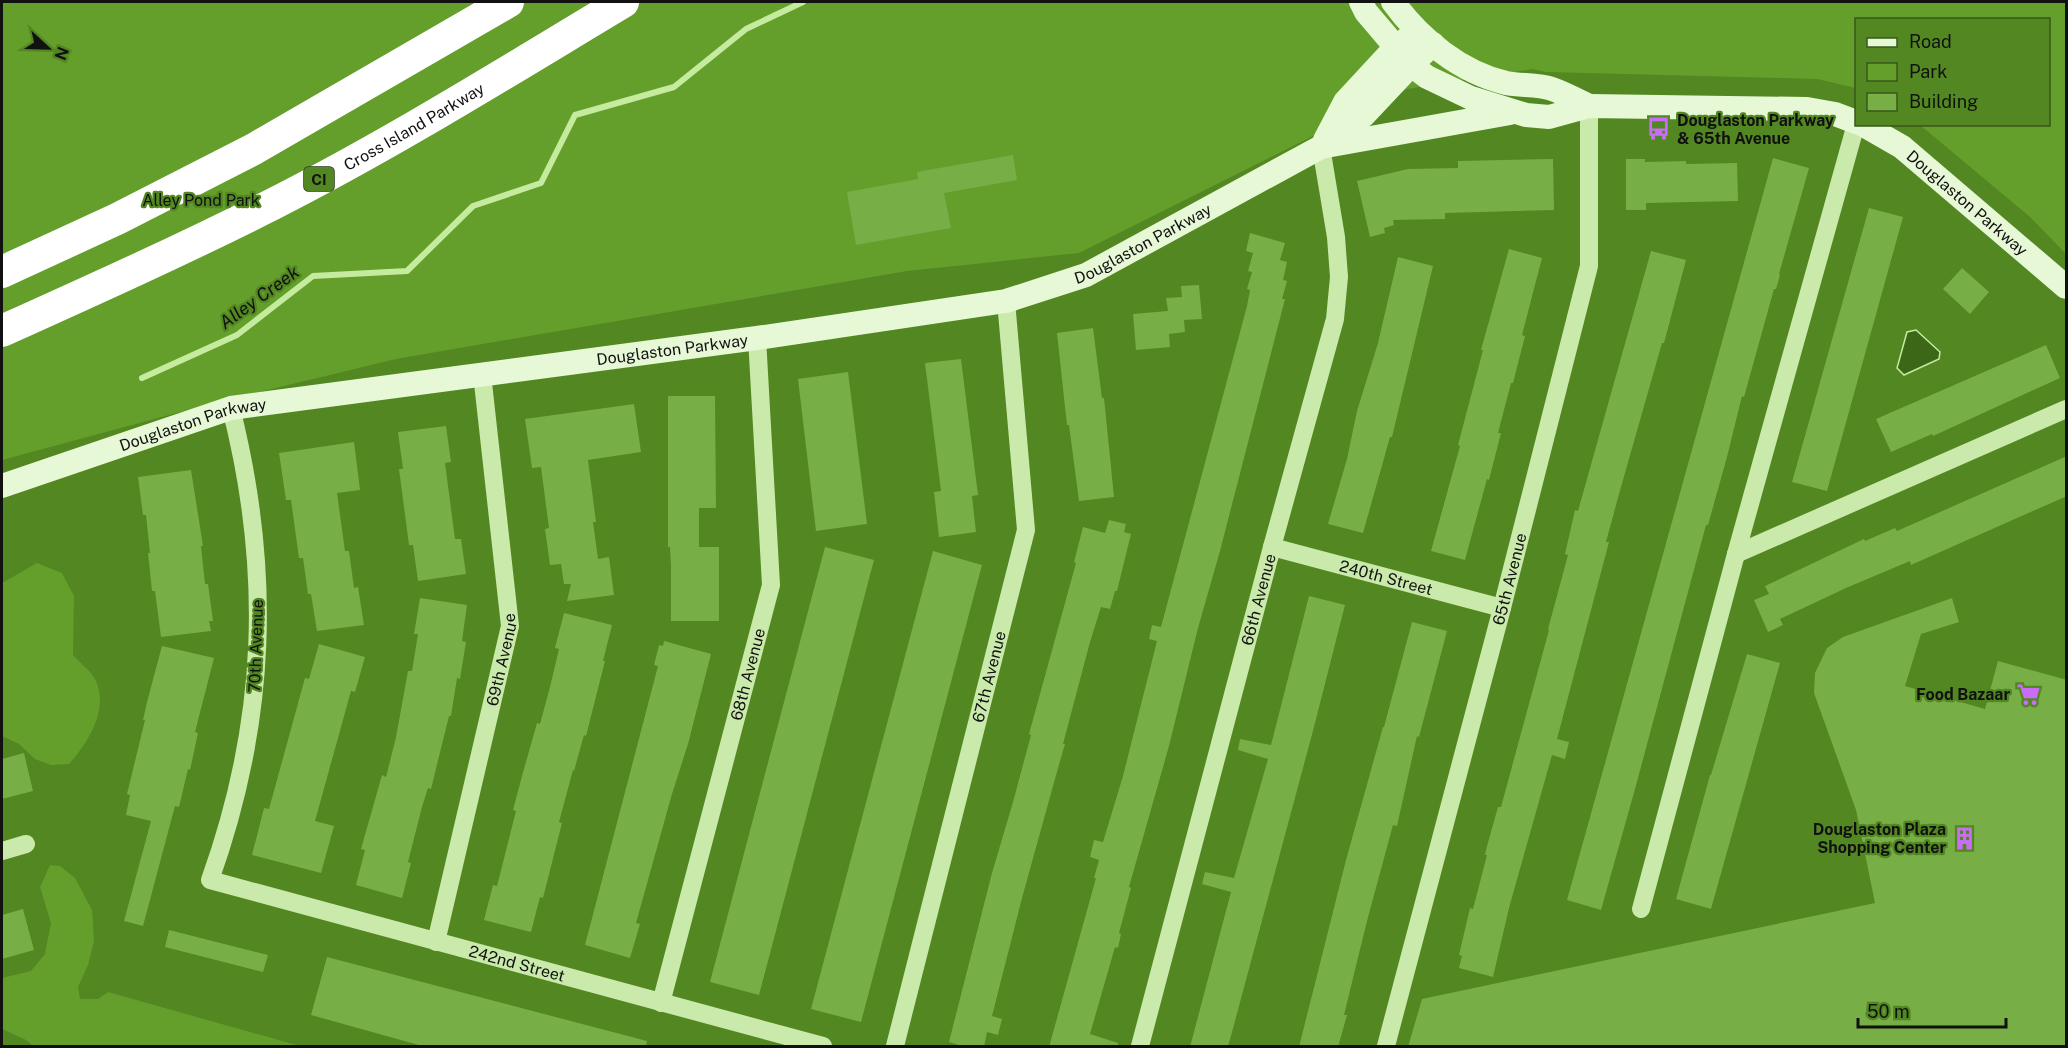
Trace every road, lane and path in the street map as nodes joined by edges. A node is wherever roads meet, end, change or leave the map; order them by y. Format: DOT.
graph roads {
  1 [pos="495,2"];
  2 [pos="508,2"];
  3 [pos="623,2"];
  4 [pos="1361,2"];
  5 [pos="1393,2"];
  6 [pos="1425,37"];
  7 [pos="1403,57"];
  8 [pos="385,74"];
  9 [pos="1589,106"];
  10 [pos="1514,112"];
  11 [pos="1855,122"];
  12 [pos="1856,126"];
  13 [pos="1865,126"];
  14 [pos="1321,147"];
  15 [pos="2,272"];
  16 [pos="2067,287"];
  17 [pos="1006,301"];
  18 [pos="2,331"];
  19 [pos="757,338"];
  20 [pos="482,374"];
  21 [pos="231,408"];
  22 [pos="2067,410"];
  23 [pos="2,486"];
  24 [pos="1272,547"];
  25 [pos="1736,555"];
  26 [pos="1502,608"];
  27 [pos="26,844"];
  28 [pos="2,851"];
  29 [pos="210,880"];
  30 [pos="1641,909"];
  31 [pos="436,942"];
  32 [pos="661,1003"];
  33 [pos="823,1047"];
  34 [pos="895,1047"];
  35 [pos="1140,1047"];
  36 [pos="1386,1047"];
  1 -- 8 [label="highway"];
  2 -- 8 [label="highway"];
  3 -- 18 [label="highway, Cross Island Parkway / CI"];
  4 -- 7 [label="main road, Douglaston Parkway"];
  5 -- 6 [label="main road, Douglaston Parkway"];
  6 -- 7 [label="main road"];
  6 -- 9 [label="main road, Douglaston Parkway"];
  7 -- 10 [label="main road, Douglaston Parkway"];
  7 -- 14 [label="main road"];
  8 -- 15 [label="highway"];
  9 -- 10 [label="main road, Douglaston Parkway"];
  9 -- 11 [label="main road, Douglaston Parkway"];
  9 -- 26 [label="street, 65th Avenue"];
  10 -- 14 [label="main road, Douglaston Parkway"];
  12 -- 25 [label="street"];
  13 -- 16 [label="main road, Douglaston Parkway"];
  14 -- 17 [label="main road, Douglaston Parkway"];
  14 -- 24 [label="street, 66th Avenue"];
  17 -- 19 [label="main road, Douglaston Parkway"];
  17 -- 34 [label="street, 67th Avenue"];
  19 -- 20 [label="main road, Douglaston Parkway"];
  19 -- 32 [label="street, 68th Avenue"];
  20 -- 21 [label="main road, Douglaston Parkway"];
  20 -- 31 [label="street, 69th Avenue"];
  21 -- 23 [label="main road, Douglaston Parkway"];
  21 -- 29 [label="street, 70th Avenue"];
  22 -- 25 [label="street"];
  24 -- 26 [label="street, 240th Street"];
  24 -- 35 [label="street, 66th Avenue"];
  25 -- 30 [label="street"];
  26 -- 36 [label="street, 65th Avenue"];
  27 -- 28 [label="street"];
  29 -- 31 [label="street, 242nd Street"];
  31 -- 32 [label="street, 242nd Street"];
  32 -- 33 [label="street, 242nd Street"];
}
